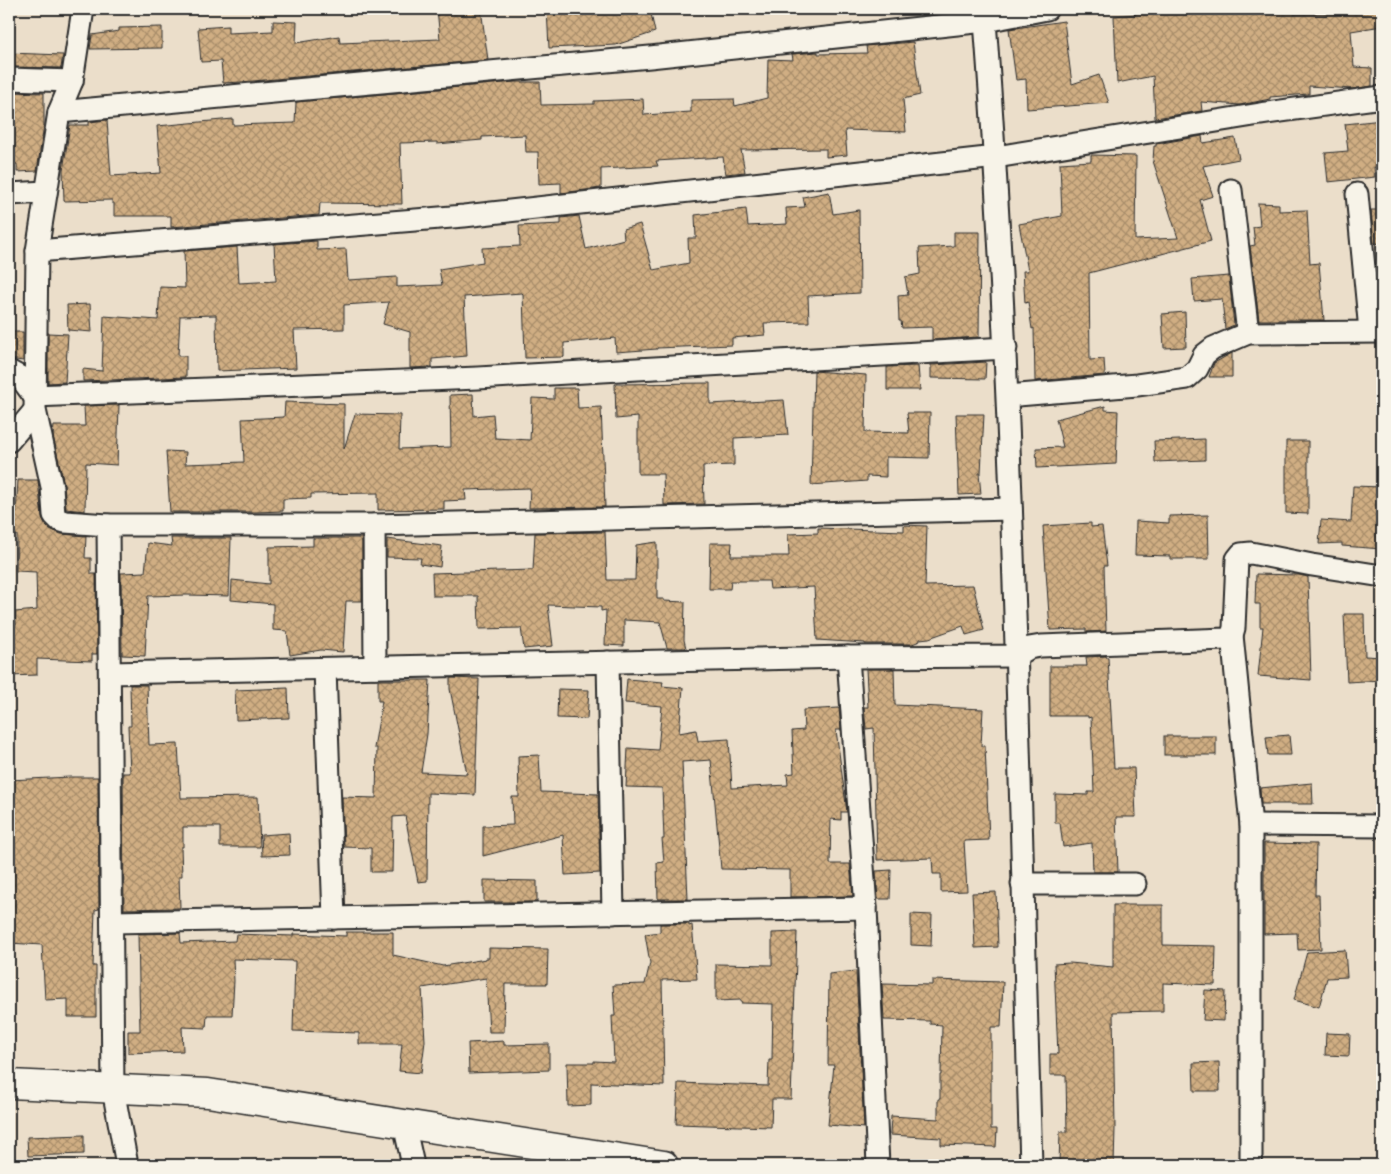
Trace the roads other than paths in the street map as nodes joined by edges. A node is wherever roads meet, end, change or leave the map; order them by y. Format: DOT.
graph roads {
  1 [pos="83,9"];
  2 [pos="1047,9"];
  3 [pos="984,15"];
  4 [pos="9,79"];
  5 [pos="72,81"];
  6 [pos="1382,97"];
  7 [pos="59,112"];
  8 [pos="996,157"];
  9 [pos="1231,190"];
  10 [pos="46,192"];
  11 [pos="9,194"];
  12 [pos="1357,194"];
  13 [pos="36,251"];
  14 [pos="1376,332"];
  15 [pos="1248,333"];
  16 [pos="1006,348"];
  17 [pos="9,371"];
  18 [pos="1008,396"];
  19 [pos="35,403"];
  20 [pos="9,441"];
  21 [pos="1012,509"];
  22 [pos="108,525"];
  23 [pos="374,525"];
  24 [pos="1382,576"];
  25 [pos="1232,636"];
  26 [pos="1016,656"];
  27 [pos="848,657"];
  28 [pos="608,662"];
  29 [pos="375,667"];
  30 [pos="325,669"];
  31 [pos="110,673"];
  32 [pos="1251,825"];
  33 [pos="1382,826"];
  34 [pos="1022,884"];
  35 [pos="1135,884"];
  36 [pos="866,908"];
  37 [pos="613,913"];
  38 [pos="334,918"];
  39 [pos="112,922"];
  40 [pos="9,1084"];
  41 [pos="113,1089"];
  42 [pos="404,1124"];
  43 [pos="127,1165"];
  44 [pos="413,1165"];
  45 [pos="664,1165"];
  46 [pos="878,1165"];
  47 [pos="1031,1165"];
  48 [pos="1251,1165"];
  1 -- 5 [label="street"];
  2 -- 3 [label="street"];
  3 -- 7 [label="street"];
  3 -- 8 [label="street"];
  4 -- 5 [label="street"];
  5 -- 7 [label="street"];
  6 -- 8 [label="street"];
  7 -- 10 [label="street"];
  8 -- 13 [label="street"];
  8 -- 16 [label="street"];
  9 -- 15 [label="street"];
  10 -- 11 [label="street"];
  10 -- 13 [label="street"];
  12 -- 14 [label="street"];
  13 -- 19 [label="street"];
  14 -- 15 [label="street"];
  15 -- 18 [label="street"];
  16 -- 18 [label="street"];
  16 -- 19 [label="street"];
  17 -- 19 [label="street"];
  18 -- 21 [label="street"];
  19 -- 20 [label="street"];
  19 -- 22 [label="street"];
  21 -- 23 [label="street"];
  21 -- 26 [label="street"];
  22 -- 23 [label="street"];
  22 -- 31 [label="street"];
  23 -- 29 [label="street"];
  24 -- 25 [label="street"];
  25 -- 26 [label="street"];
  25 -- 32 [label="street"];
  26 -- 27 [label="street"];
  26 -- 34 [label="street"];
  27 -- 28 [label="street"];
  27 -- 36 [label="street"];
  28 -- 29 [label="street"];
  28 -- 37 [label="street"];
  29 -- 30 [label="street"];
  30 -- 31 [label="street"];
  30 -- 38 [label="street"];
  31 -- 39 [label="street"];
  32 -- 33 [label="street"];
  32 -- 48 [label="street"];
  34 -- 35 [label="street"];
  34 -- 47 [label="street"];
  36 -- 37 [label="street"];
  36 -- 46 [label="street"];
  37 -- 38 [label="street"];
  38 -- 39 [label="street"];
  39 -- 41 [label="street"];
  40 -- 41 [label="street"];
  41 -- 42 [label="street"];
  41 -- 43 [label="street"];
  42 -- 44 [label="street"];
  42 -- 45 [label="street"];
}
